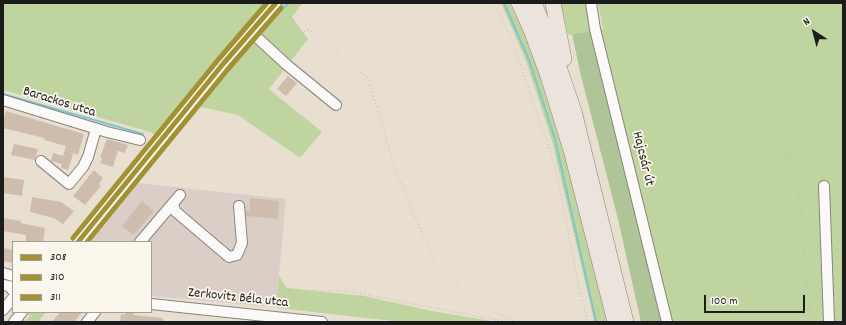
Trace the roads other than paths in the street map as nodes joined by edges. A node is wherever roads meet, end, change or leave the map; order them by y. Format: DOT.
graph roads {
  1 [pos="276,3"];
  2 [pos="514,3"];
  3 [pos="519,3"];
  4 [pos="534,3"];
  5 [pos="553,3"];
  6 [pos="591,3"];
  7 [pos="526,19"];
  8 [pos="250,32"];
  9 [pos="3,100"];
  10 [pos="336,105"];
  11 [pos="574,111"];
  12 [pos="96,129"];
  13 [pos="140,140"];
  14 [pos="41,161"];
  15 [pos="824,186"];
  16 [pos="180,195"];
  17 [pos="173,204"];
  18 [pos="239,206"];
  19 [pos="79,241"];
  20 [pos="141,241"];
  21 [pos="10,291"];
  22 [pos="152,304"];
  23 [pos="3,310"];
  24 [pos="21,313"];
  25 [pos="94,313"];
  26 [pos="14,322"];
  27 [pos="87,322"];
  28 [pos="322,322"];
  29 [pos="615,322"];
  30 [pos="626,322"];
  31 [pos="667,322"];
  32 [pos="829,322"];
  1 -- 8 [label="street"];
  2 -- 7 [label="highway"];
  3 -- 7 [label="highway"];
  4 -- 11 [label="highway"];
  5 -- 11 [label="highway"];
  6 -- 31 [label="street, Hajcsár út"];
  7 -- 29 [label="highway"];
  8 -- 10 [label="street"];
  8 -- 19 [label="street"];
  9 -- 12 [label="street, Barackos utca"];
  11 -- 30 [label="highway"];
  12 -- 13 [label="street, Barackos utca"];
  12 -- 14 [label="street"];
  15 -- 32 [label="street"];
  16 -- 17 [label="street"];
  17 -- 18 [label="street"];
  17 -- 20 [label="street"];
  21 -- 23 [label="street"];
  22 -- 28 [label="street, Zerkovitz Béla utca"];
  24 -- 26 [label="street"];
  25 -- 27 [label="street"];
}
